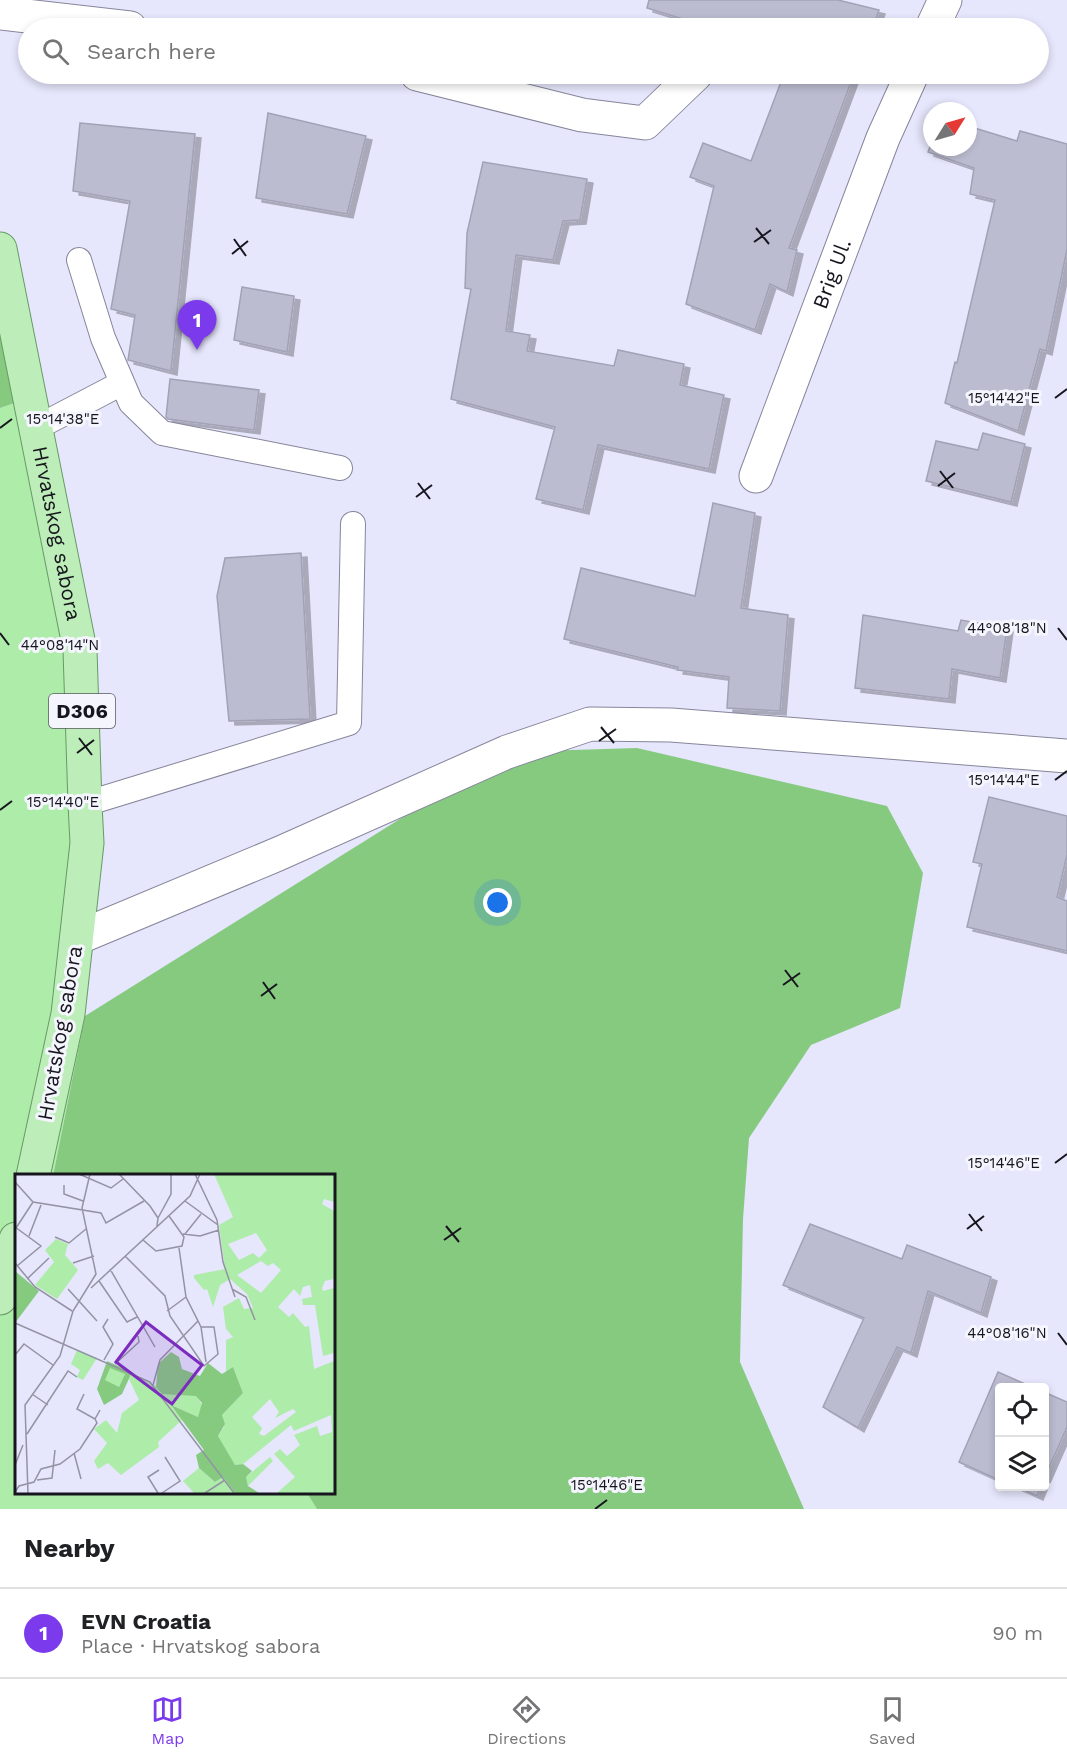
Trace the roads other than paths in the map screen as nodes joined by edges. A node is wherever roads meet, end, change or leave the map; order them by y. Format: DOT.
graph roads {
  1 [pos="945,0"];
  2 [pos="0,13"];
  3 [pos="43,18"];
  4 [pos="937,18"];
  5 [pos="457,84"];
  6 [pos="686,84"];
  7 [pos="907,84"];
  8 [pos="0,249"];
  9 [pos="79,260"];
  10 [pos="122,383"];
  11 [pos="36,428"];
  12 [pos="340,468"];
  13 [pos="756,476"];
  14 [pos="353,524"];
  15 [pos="1067,756"];
  16 [pos="85,804"];
  17 [pos="77,938"];
  18 [pos="33,1174"];
  19 [pos="15,1243"];
  20 [pos="0,1298"];
  1 -- 4 [label="street"];
  2 -- 3 [label="street"];
  5 -- 6 [label="street"];
  7 -- 13 [label="street, Brig Ul."];
  8 -- 11 [label="main road, Hrvatskog sabora / D306"];
  9 -- 10 [label="lane"];
  10 -- 11 [label="lane"];
  10 -- 12 [label="lane"];
  11 -- 16 [label="main road, Hrvatskog sabora / D306"];
  14 -- 16 [label="lane"];
  15 -- 17 [label="street"];
  16 -- 17 [label="main road, Hrvatskog sabora / D306"];
  17 -- 18 [label="main road, Hrvatskog sabora / D306"];
  19 -- 20 [label="main road"];
}
